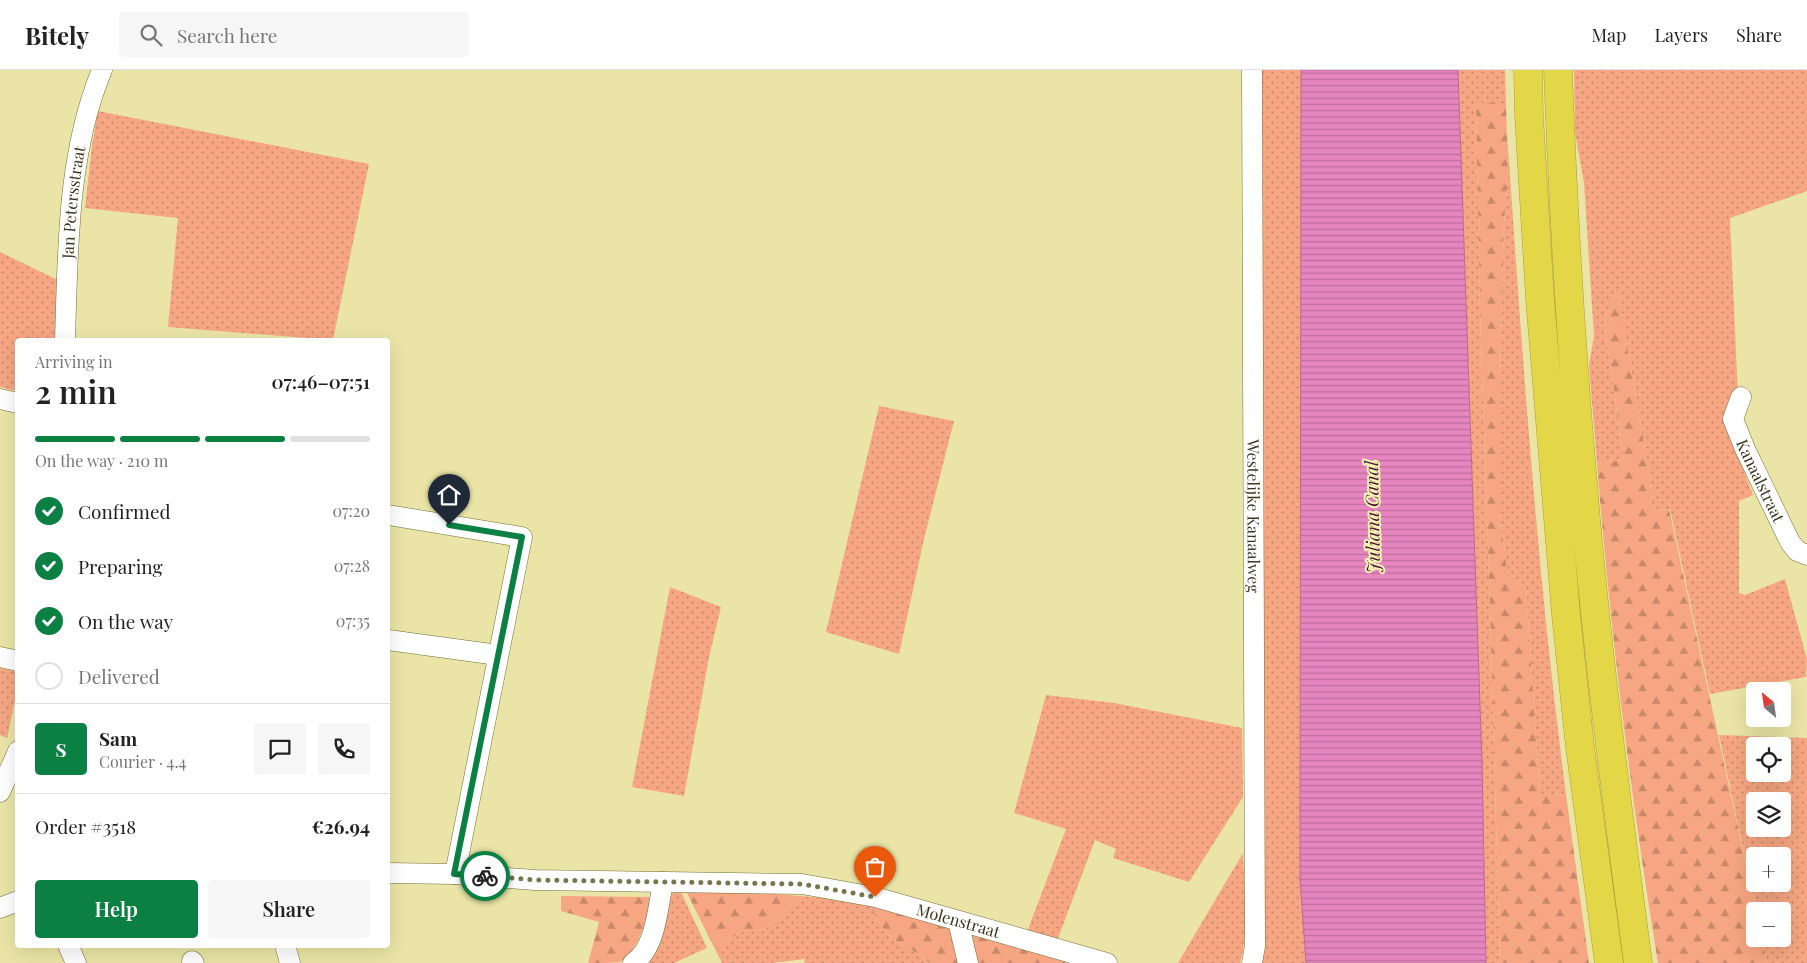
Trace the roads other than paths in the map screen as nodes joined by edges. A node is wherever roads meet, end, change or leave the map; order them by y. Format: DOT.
graph roads {
  1 [pos="102,70"];
  2 [pos="1252,70"];
  3 [pos="1528,70"];
  4 [pos="1558,70"];
  5 [pos="65,338"];
  6 [pos="1740,398"];
  7 [pos="0,399"];
  8 [pos="15,402"];
  9 [pos="390,515"];
  10 [pos="1807,555"];
  11 [pos="390,640"];
  12 [pos="498,655"];
  13 [pos="0,657"];
  14 [pos="15,660"];
  15 [pos="15,758"];
  16 [pos="0,792"];
  17 [pos="390,873"];
  18 [pos="454,874"];
  19 [pos="663,882"];
  20 [pos="958,921"];
  21 [pos="69,948"];
  22 [pos="285,948"];
  23 [pos="76,963"];
  24 [pos="290,963"];
  25 [pos="634,963"];
  26 [pos="968,963"];
  27 [pos="1107,963"];
  28 [pos="1252,963"];
  29 [pos="1609,963"];
  30 [pos="1638,963"];
  1 -- 5 [label="street, Jan Petersstraat"];
  2 -- 28 [label="street, Westelijke Kanaalweg"];
  3 -- 29 [label="highway"];
  4 -- 30 [label="highway"];
  6 -- 10 [label="street, Kanaalstraat"];
  7 -- 8 [label="street"];
  9 -- 12 [label="street"];
  11 -- 12 [label="street"];
  12 -- 18 [label="street"];
  13 -- 14 [label="street"];
  15 -- 16 [label="street"];
  17 -- 18 [label="street, Molenstraat"];
  18 -- 19 [label="street, Molenstraat"];
  19 -- 20 [label="street, Molenstraat"];
  19 -- 25 [label="street"];
  20 -- 26 [label="street"];
  20 -- 27 [label="street, Molenstraat"];
  21 -- 23 [label="street"];
  22 -- 24 [label="street"];
}
